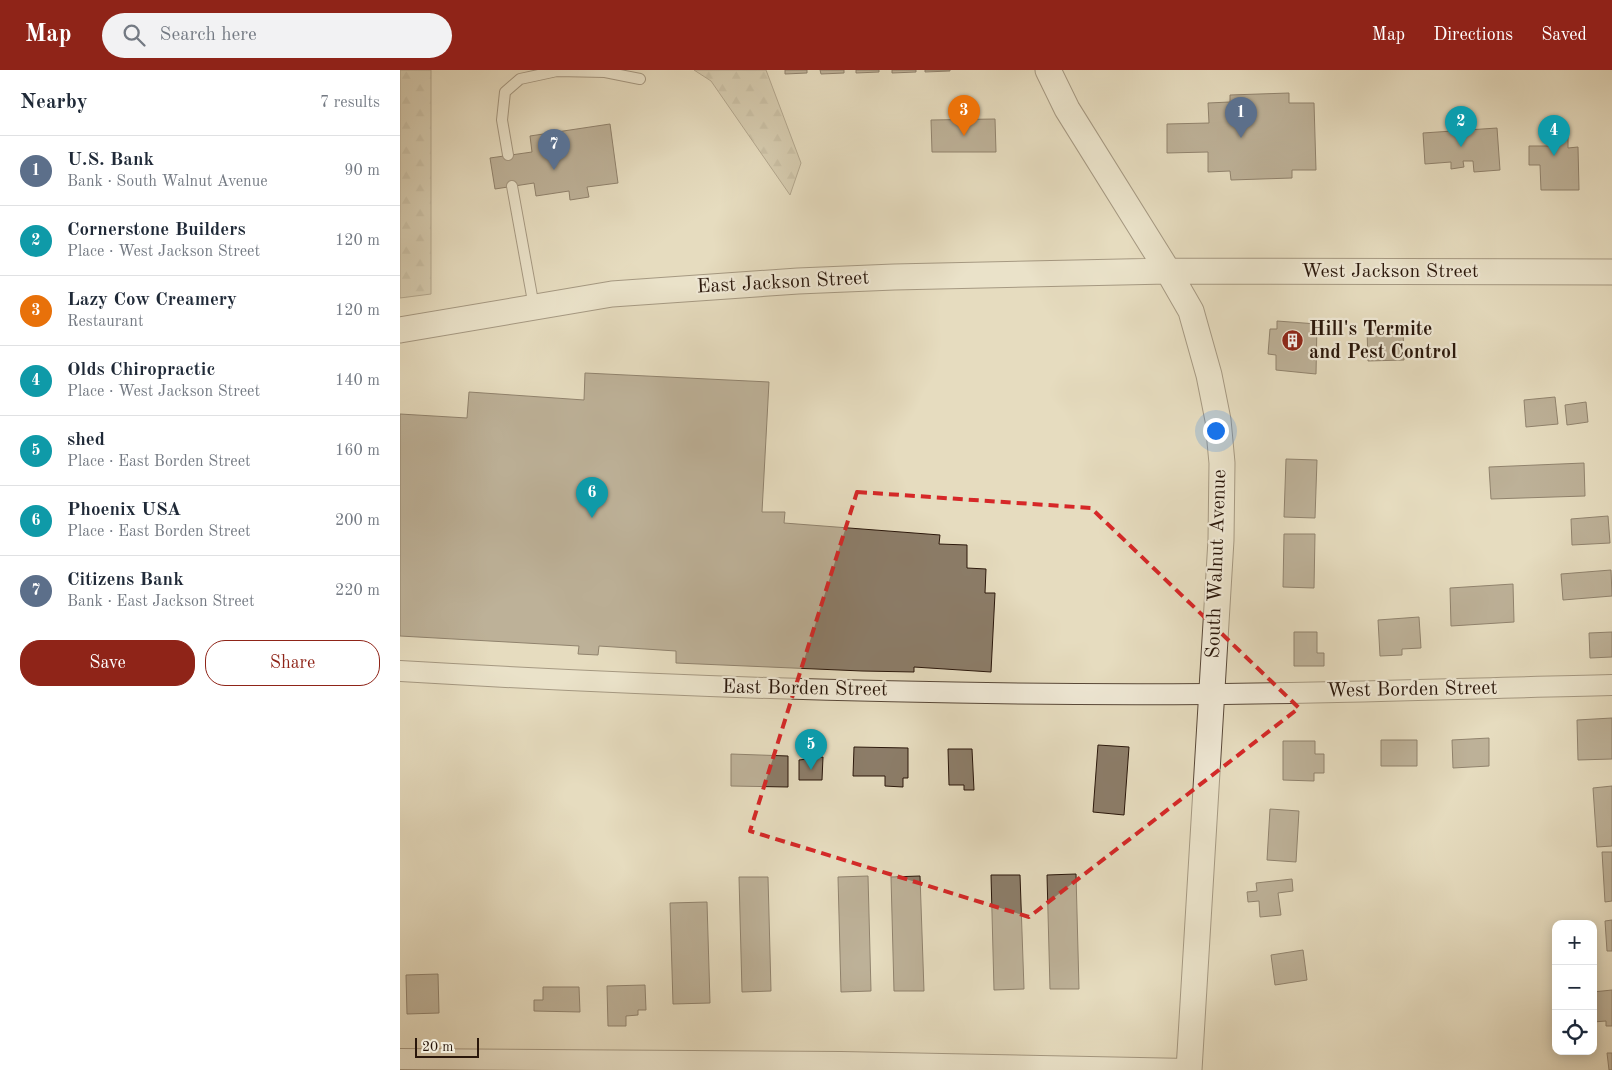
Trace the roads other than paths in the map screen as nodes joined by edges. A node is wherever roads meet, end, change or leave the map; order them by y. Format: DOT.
graph roads {
  1 [pos="1048,70"];
  2 [pos="640,79"];
  3 [pos="508,156"];
  4 [pos="512,186"];
  5 [pos="1168,271"];
  6 [pos="1612,272"];
  7 [pos="534,307"];
  8 [pos="400,330"];
  9 [pos="400,671"];
  10 [pos="1612,685"];
  11 [pos="1211,694"];
  12 [pos="400,1059"];
  13 [pos="841,1066"];
  14 [pos="1189,1070"];
  1 -- 5 [label="street, South Walnut Avenue"];
  2 -- 3 [label="lane"];
  4 -- 7 [label="lane"];
  5 -- 6 [label="street, West Jackson Street"];
  5 -- 7 [label="street, East Jackson Street"];
  5 -- 11 [label="street, South Walnut Avenue"];
  7 -- 8 [label="street, East Jackson Street"];
  9 -- 11 [label="street, East Borden Street"];
  10 -- 11 [label="street, West Borden Street"];
  11 -- 14 [label="street, South Walnut Avenue"];
  12 -- 13 [label="street"];
  13 -- 14 [label="street"];
}
